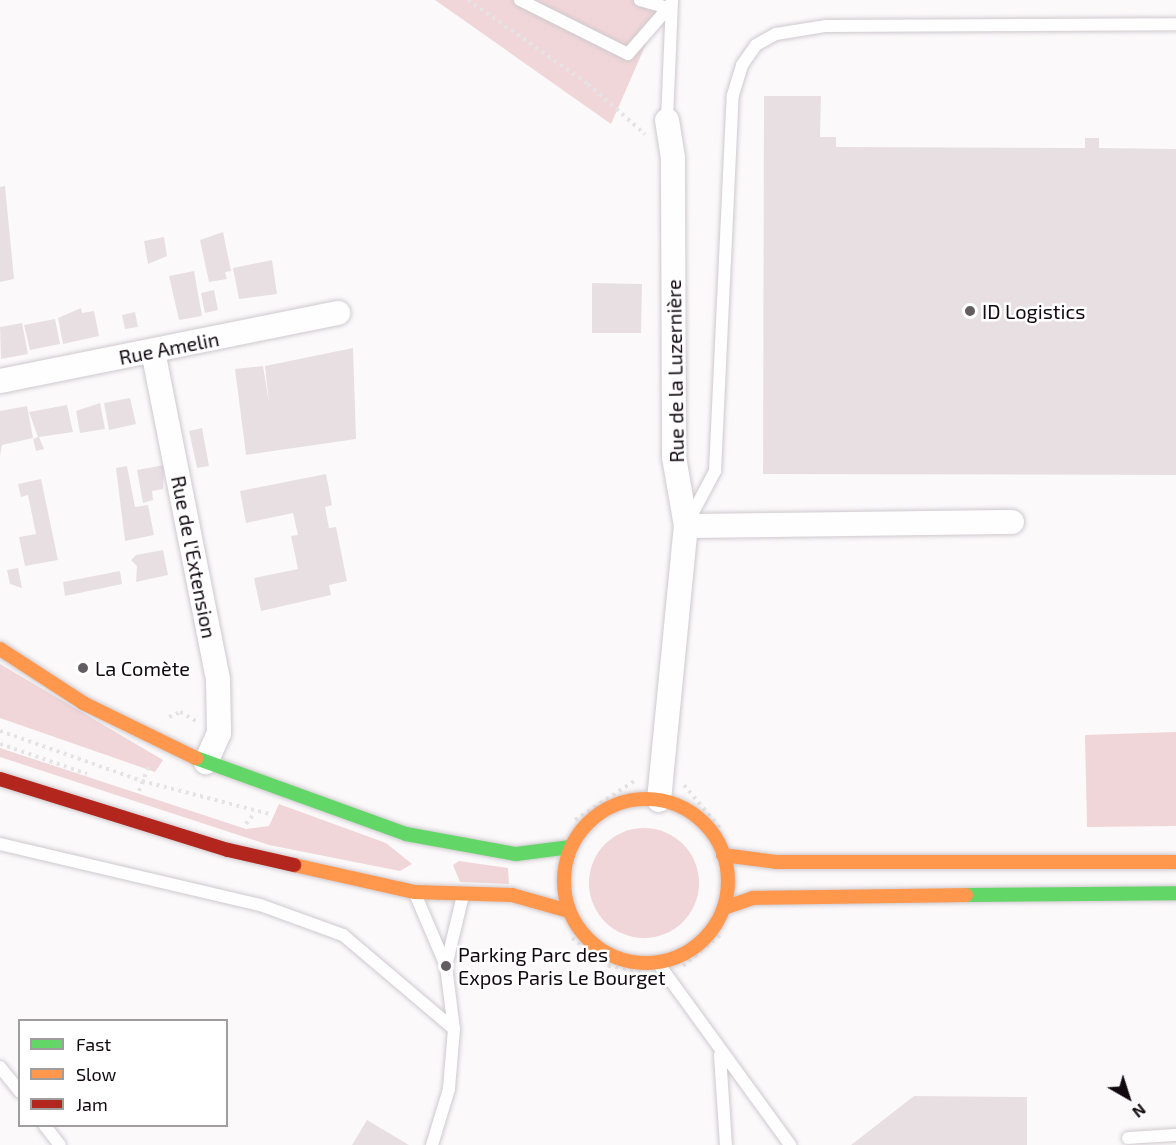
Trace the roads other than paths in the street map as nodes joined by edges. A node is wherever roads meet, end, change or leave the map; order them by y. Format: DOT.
graph roads {
  1 [pos="520,0"];
  2 [pos="640,0"];
  3 [pos="670,4"];
  4 [pos="1176,24"];
  5 [pos="667,120"];
  6 [pos="338,313"];
  7 [pos="153,351"];
  8 [pos="0,381"];
  9 [pos="1012,522"];
  10 [pos="686,526"];
  11 [pos="0,649"];
  12 [pos="206,762"];
  13 [pos="0,779"];
  14 [pos="659,800"];
  15 [pos="0,844"];
  16 [pos="571,847"];
  17 [pos="729,856"];
  18 [pos="1176,862"];
  19 [pos="415,892"];
  20 [pos="1176,893"];
  21 [pos="463,895"];
  22 [pos="730,906"];
  23 [pos="569,911"];
  24 [pos="446,966"];
  25 [pos="660,968"];
  26 [pos="454,1029"];
  27 [pos="720,1054"];
  28 [pos="0,1067"];
  29 [pos="18,1090"];
  30 [pos="46,1127"];
  31 [pos="1176,1135"];
  32 [pos="1128,1138"];
  33 [pos="60,1145"];
  34 [pos="432,1145"];
  35 [pos="726,1145"];
  36 [pos="790,1145"];
  1 -- 3 [label="lane"];
  2 -- 3 [label="lane"];
  3 -- 5 [label="lane"];
  4 -- 10 [label="lane"];
  5 -- 10 [label="street, Rue de la Luzernière"];
  6 -- 7 [label="street, Rue Amelin"];
  7 -- 8 [label="street, Rue Amelin"];
  7 -- 12 [label="street, Rue de l'Extension"];
  9 -- 10 [label="street"];
  10 -- 14 [label="street, Rue de la Luzernière"];
  11 -- 12 [label="main road"];
  12 -- 16 [label="main road"];
  13 -- 19 [label="main road"];
  14 -- 16 [label="main road"];
  14 -- 17 [label="main road"];
  15 -- 26 [label="lane"];
  16 -- 23 [label="main road"];
  17 -- 18 [label="main road"];
  17 -- 22 [label="main road"];
  19 -- 21 [label="main road"];
  19 -- 24 [label="lane"];
  20 -- 22 [label="main road"];
  21 -- 23 [label="main road"];
  21 -- 24 [label="lane"];
  22 -- 25 [label="main road"];
  23 -- 25 [label="main road"];
  24 -- 26 [label="lane"];
  25 -- 27 [label="lane"];
  26 -- 34 [label="lane"];
  27 -- 35 [label="lane"];
  27 -- 36 [label="lane"];
  28 -- 29 [label="lane"];
  30 -- 33 [label="lane"];
  31 -- 32 [label="lane"];
}
